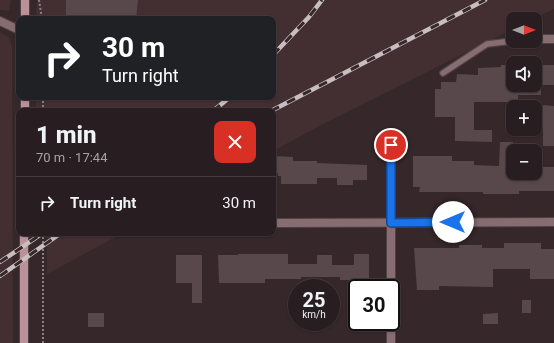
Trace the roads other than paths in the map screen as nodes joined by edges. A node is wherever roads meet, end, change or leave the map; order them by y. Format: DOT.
graph roads {
  1 [pos="25,0"];
  2 [pos="25,16"];
  3 [pos="0,21"];
  4 [pos="16,29"];
  5 [pos="554,39"];
  6 [pos="542,40"];
  7 [pos="506,42"];
  8 [pos="443,73"];
  9 [pos="391,145"];
  10 [pos="554,222"];
  11 [pos="276,223"];
  12 [pos="391,223"];
  13 [pos="24,236"];
  14 [pos="24,343"];
  15 [pos="391,343"];
  1 -- 2 [label="main road"];
  3 -- 4 [label="street"];
  5 -- 6 [label="street"];
  7 -- 8 [label="lane"];
  9 -- 12 [label="street"];
  10 -- 12 [label="street"];
  11 -- 12 [label="street"];
  12 -- 15 [label="street"];
  13 -- 14 [label="main road"];
}
